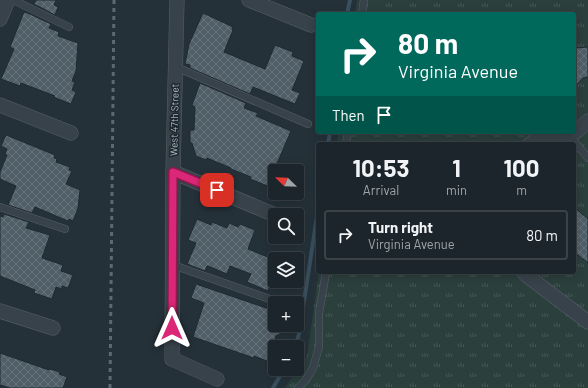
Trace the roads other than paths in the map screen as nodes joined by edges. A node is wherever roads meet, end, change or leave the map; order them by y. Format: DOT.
graph roads {
  1 [pos="8,0"];
  2 [pos="13,0"];
  3 [pos="176,0"];
  4 [pos="249,0"];
  5 [pos="364,0"];
  6 [pos="362,12"];
  7 [pos="0,19"];
  8 [pos="311,25"];
  9 [pos="69,27"];
  10 [pos="176,67"];
  11 [pos="0,105"];
  12 [pos="588,122"];
  13 [pos="308,124"];
  14 [pos="576,132"];
  15 [pos="71,133"];
  16 [pos="569,135"];
  17 [pos="533,142"];
  18 [pos="575,142"];
  19 [pos="576,143"];
  20 [pos="588,158"];
  21 [pos="173,172"];
  22 [pos="0,207"];
  23 [pos="268,212"];
  24 [pos="65,229"];
  25 [pos="173,265"];
  26 [pos="326,274"];
  27 [pos="525,274"];
  28 [pos="268,298"];
  29 [pos="0,311"];
  30 [pos="588,322"];
  31 [pos="53,328"];
  32 [pos="217,379"];
  33 [pos="298,388"];
  1 -- 7 [label="street"];
  2 -- 9 [label="lane"];
  3 -- 10 [label="street, West 47th Street"];
  4 -- 8 [label="street"];
  5 -- 6 [label="lane"];
  10 -- 13 [label="lane"];
  10 -- 21 [label="street, West 47th Street"];
  11 -- 15 [label="street"];
  12 -- 14 [label="street"];
  16 -- 17 [label="street"];
  16 -- 18 [label="lane"];
  19 -- 20 [label="lane"];
  21 -- 23 [label="street"];
  21 -- 25 [label="street, West 47th Street"];
  22 -- 24 [label="lane"];
  25 -- 28 [label="lane"];
  25 -- 32 [label="street, West 47th Street"];
  26 -- 33 [label="lane"];
  27 -- 30 [label="street"];
  29 -- 31 [label="street"];
}
